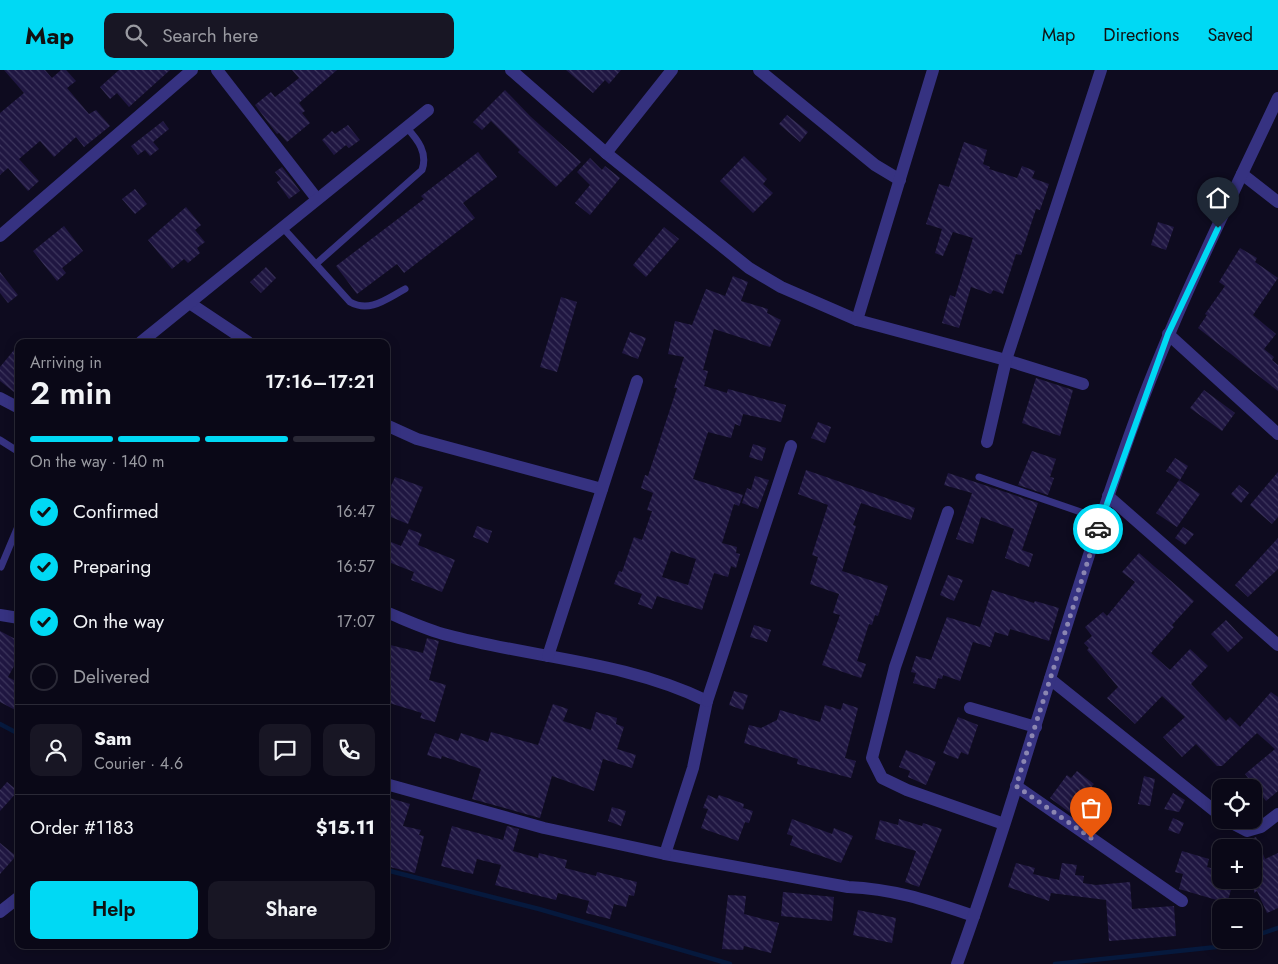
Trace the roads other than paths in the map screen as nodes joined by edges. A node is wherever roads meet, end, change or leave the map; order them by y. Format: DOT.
graph roads {
  1 [pos="192,70"];
  2 [pos="217,70"];
  3 [pos="512,70"];
  4 [pos="672,70"];
  5 [pos="759,70"];
  6 [pos="933,70"];
  7 [pos="1101,70"];
  8 [pos="1278,98"];
  9 [pos="428,110"];
  10 [pos="407,128"];
  11 [pos="606,153"];
  12 [pos="1242,174"];
  13 [pos="900,180"];
  14 [pos="317,198"];
  15 [pos="1278,202"];
  16 [pos="284,229"];
  17 [pos="0,236"];
  18 [pos="316,264"];
  19 [pos="405,289"];
  20 [pos="191,304"];
  21 [pos="857,320"];
  22 [pos="1168,334"];
  23 [pos="145,339"];
  24 [pos="244,339"];
  25 [pos="1006,360"];
  26 [pos="637,381"];
  27 [pos="1083,384"];
  28 [pos="0,398"];
  29 [pos="15,406"];
  30 [pos="390,427"];
  31 [pos="1278,434"];
  32 [pos="0,440"];
  33 [pos="987,442"];
  34 [pos="791,446"];
  35 [pos="15,449"];
  36 [pos="979,477"];
  37 [pos="602,489"];
  38 [pos="1108,496"];
  39 [pos="948,512"];
  40 [pos="1101,520"];
  41 [pos="15,534"];
  42 [pos="1,567"];
  43 [pos="390,614"];
  44 [pos="0,616"];
  45 [pos="15,618"];
  46 [pos="1278,644"];
  47 [pos="548,656"];
  48 [pos="1050,679"];
  49 [pos="706,701"];
  50 [pos="970,708"];
  51 [pos="1036,728"];
  52 [pos="390,785"];
  53 [pos="1016,786"];
  54 [pos="1212,809"];
  55 [pos="1278,814"];
  56 [pos="1004,824"];
  57 [pos="1262,826"];
  58 [pos="666,854"];
  59 [pos="15,900"];
  60 [pos="1182,901"];
  61 [pos="0,912"];
  62 [pos="974,916"];
  63 [pos="956,964"];
  1 -- 17 [label="street"];
  2 -- 14 [label="street"];
  3 -- 11 [label="street"];
  4 -- 11 [label="street"];
  5 -- 13 [label="street"];
  6 -- 13 [label="street"];
  7 -- 25 [label="street"];
  8 -- 12 [label="street"];
  9 -- 10 [label="street"];
  10 -- 14 [label="street"];
  10 -- 18 [label="lane"];
  11 -- 21 [label="street"];
  12 -- 15 [label="street"];
  12 -- 22 [label="street"];
  13 -- 21 [label="street"];
  14 -- 16 [label="street"];
  16 -- 18 [label="lane"];
  16 -- 20 [label="street"];
  18 -- 19 [label="lane"];
  20 -- 23 [label="street"];
  20 -- 24 [label="street"];
  21 -- 25 [label="street"];
  22 -- 31 [label="street"];
  22 -- 38 [label="street"];
  25 -- 27 [label="street"];
  25 -- 33 [label="street"];
  26 -- 37 [label="street"];
  28 -- 29 [label="street"];
  30 -- 37 [label="street"];
  32 -- 35 [label="lane"];
  34 -- 49 [label="street"];
  36 -- 40 [label="lane"];
  37 -- 47 [label="street"];
  38 -- 40 [label="street"];
  38 -- 46 [label="street"];
  39 -- 56 [label="street"];
  40 -- 48 [label="street"];
  41 -- 42 [label="lane"];
  43 -- 47 [label="street"];
  44 -- 45 [label="street"];
  47 -- 49 [label="street"];
  48 -- 51 [label="street"];
  48 -- 54 [label="street"];
  49 -- 58 [label="street"];
  50 -- 51 [label="street"];
  51 -- 53 [label="street"];
  52 -- 58 [label="street"];
  53 -- 56 [label="street"];
  53 -- 60 [label="street"];
  55 -- 57 [label="street"];
  56 -- 62 [label="street"];
  58 -- 62 [label="street"];
  59 -- 61 [label="street"];
  62 -- 63 [label="street"];
}
